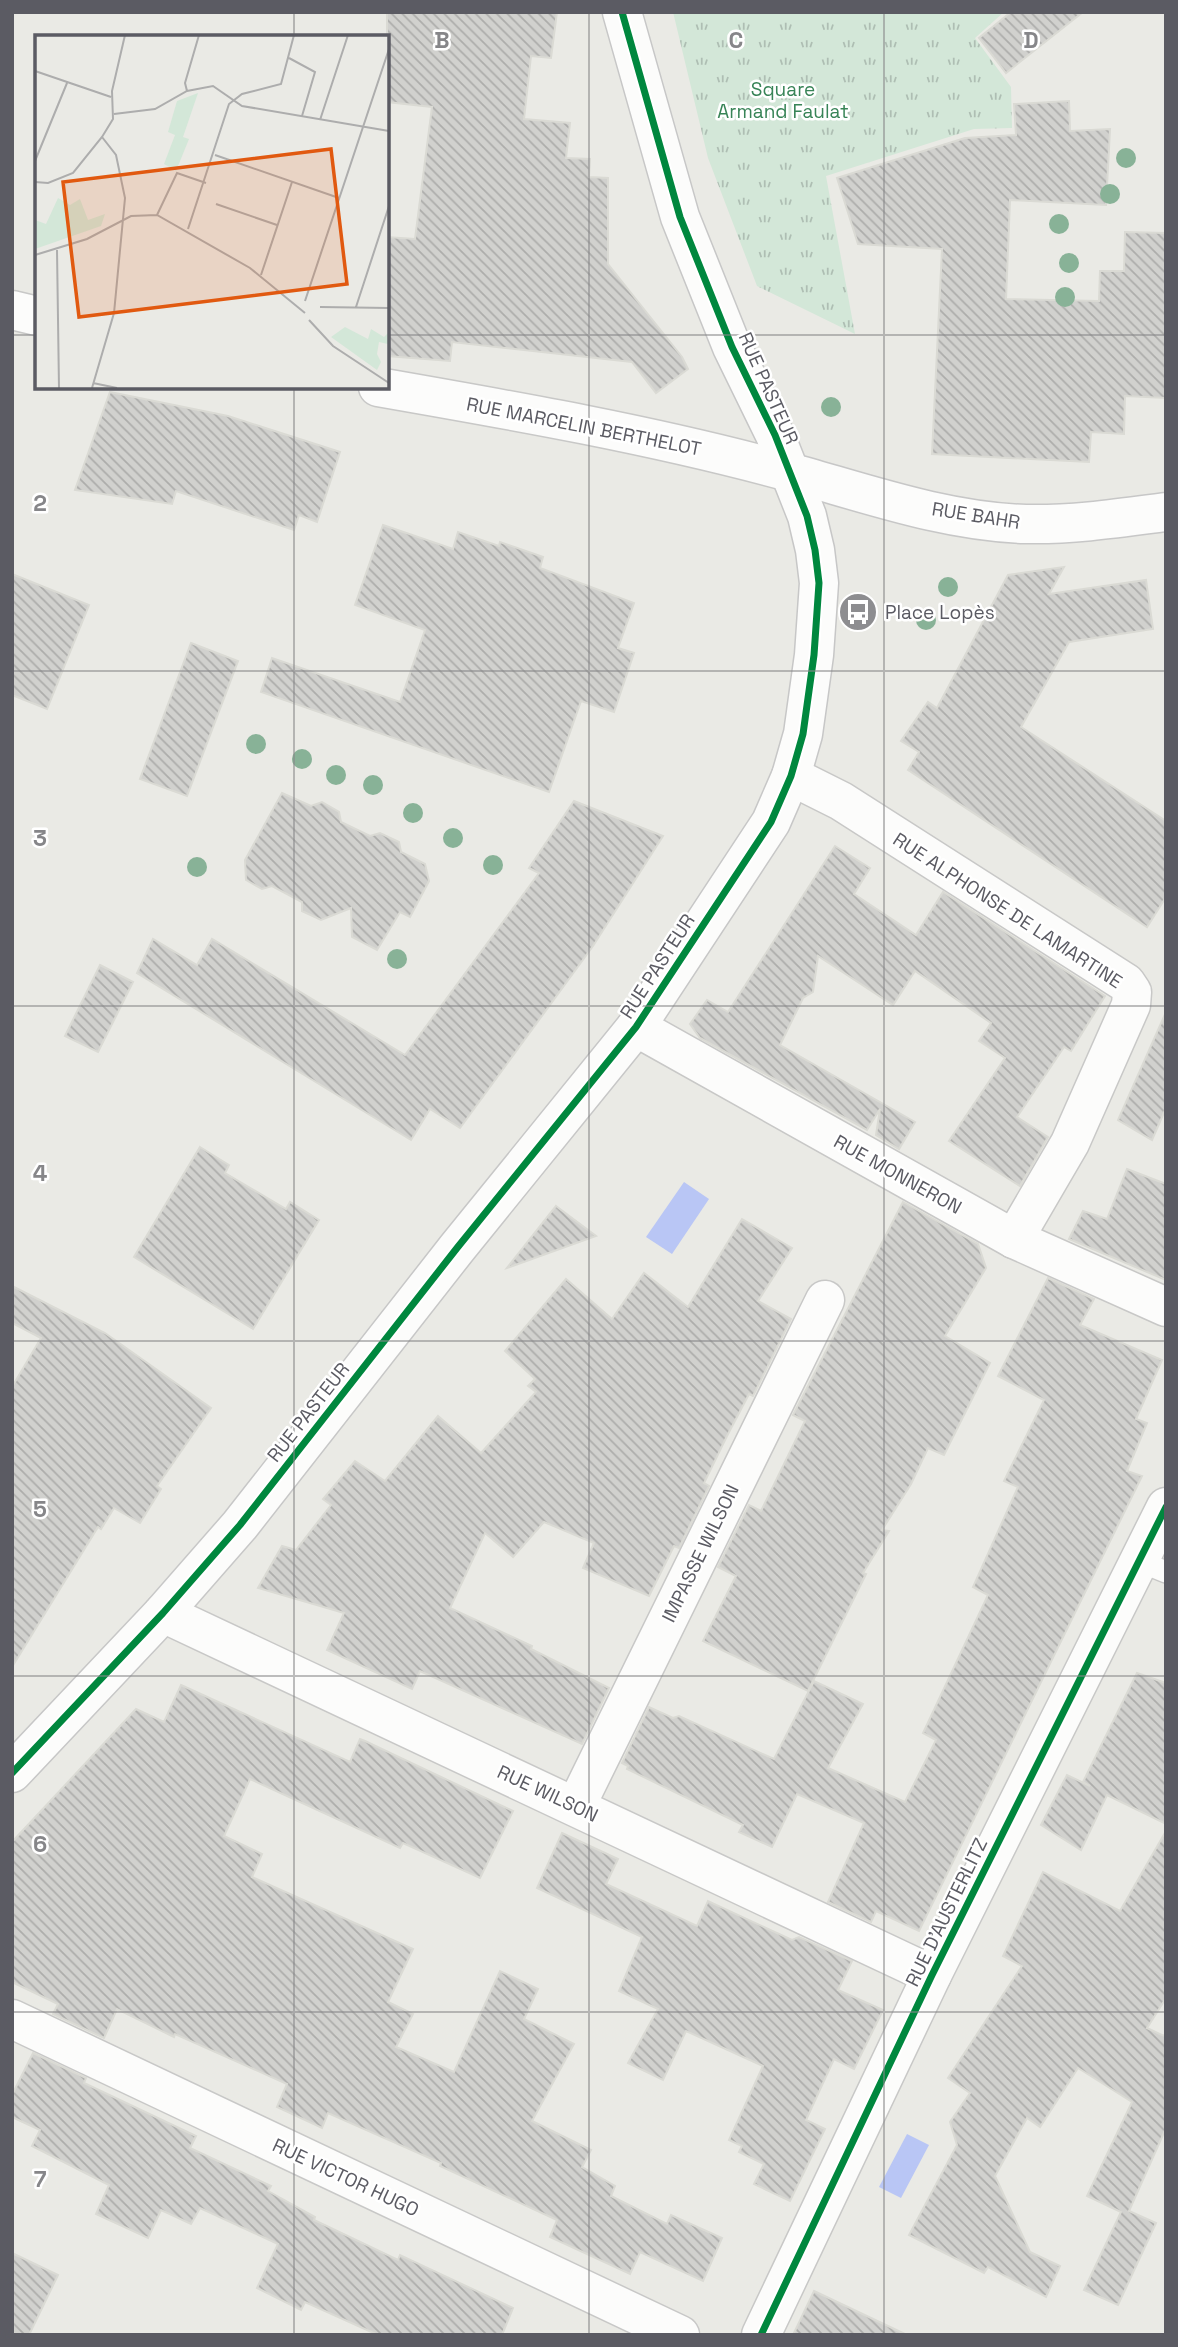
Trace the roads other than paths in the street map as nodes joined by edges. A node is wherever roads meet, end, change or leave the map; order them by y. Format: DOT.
graph roads {
  1 [pos="622,12"];
  2 [pos="12,310"];
  3 [pos="35,316"];
  4 [pos="384,388"];
  5 [pos="789,472"];
  6 [pos="1166,512"];
  7 [pos="791,776"];
  8 [pos="636,1027"];
  9 [pos="1014,1238"];
  10 [pos="825,1300"];
  11 [pos="1166,1307"];
  12 [pos="1166,1507"];
  13 [pos="1152,1567"];
  14 [pos="163,1613"];
  15 [pos="12,1773"];
  16 [pos="576,1806"];
  17 [pos="932,1975"];
  18 [pos="12,2019"];
  19 [pos="680,2335"];
  20 [pos="761,2335"];
  1 -- 5 [label="street, RUE PASTEUR"];
  2 -- 3 [label="street"];
  4 -- 5 [label="street, RUE MARCELIN BERTHELOT"];
  5 -- 6 [label="street, RUE BAHR"];
  5 -- 7 [label="street, RUE PASTEUR"];
  7 -- 8 [label="street, RUE PASTEUR"];
  7 -- 9 [label="street, RUE ALPHONSE DE LAMARTINE"];
  8 -- 9 [label="street, RUE MONNERON"];
  8 -- 14 [label="street, RUE PASTEUR"];
  9 -- 11 [label="street, RUE MONNERON"];
  10 -- 16 [label="street, IMPASSE WILSON"];
  12 -- 13 [label="street, RUE D'AUSTERLITZ"];
  13 -- 17 [label="street, RUE D'AUSTERLITZ"];
  14 -- 15 [label="street, RUE PASTEUR"];
  14 -- 16 [label="street, RUE WILSON"];
  16 -- 17 [label="street, RUE WILSON"];
  17 -- 20 [label="street, RUE D'AUSTERLITZ"];
  18 -- 19 [label="street, RUE VICTOR HUGO"];
}
